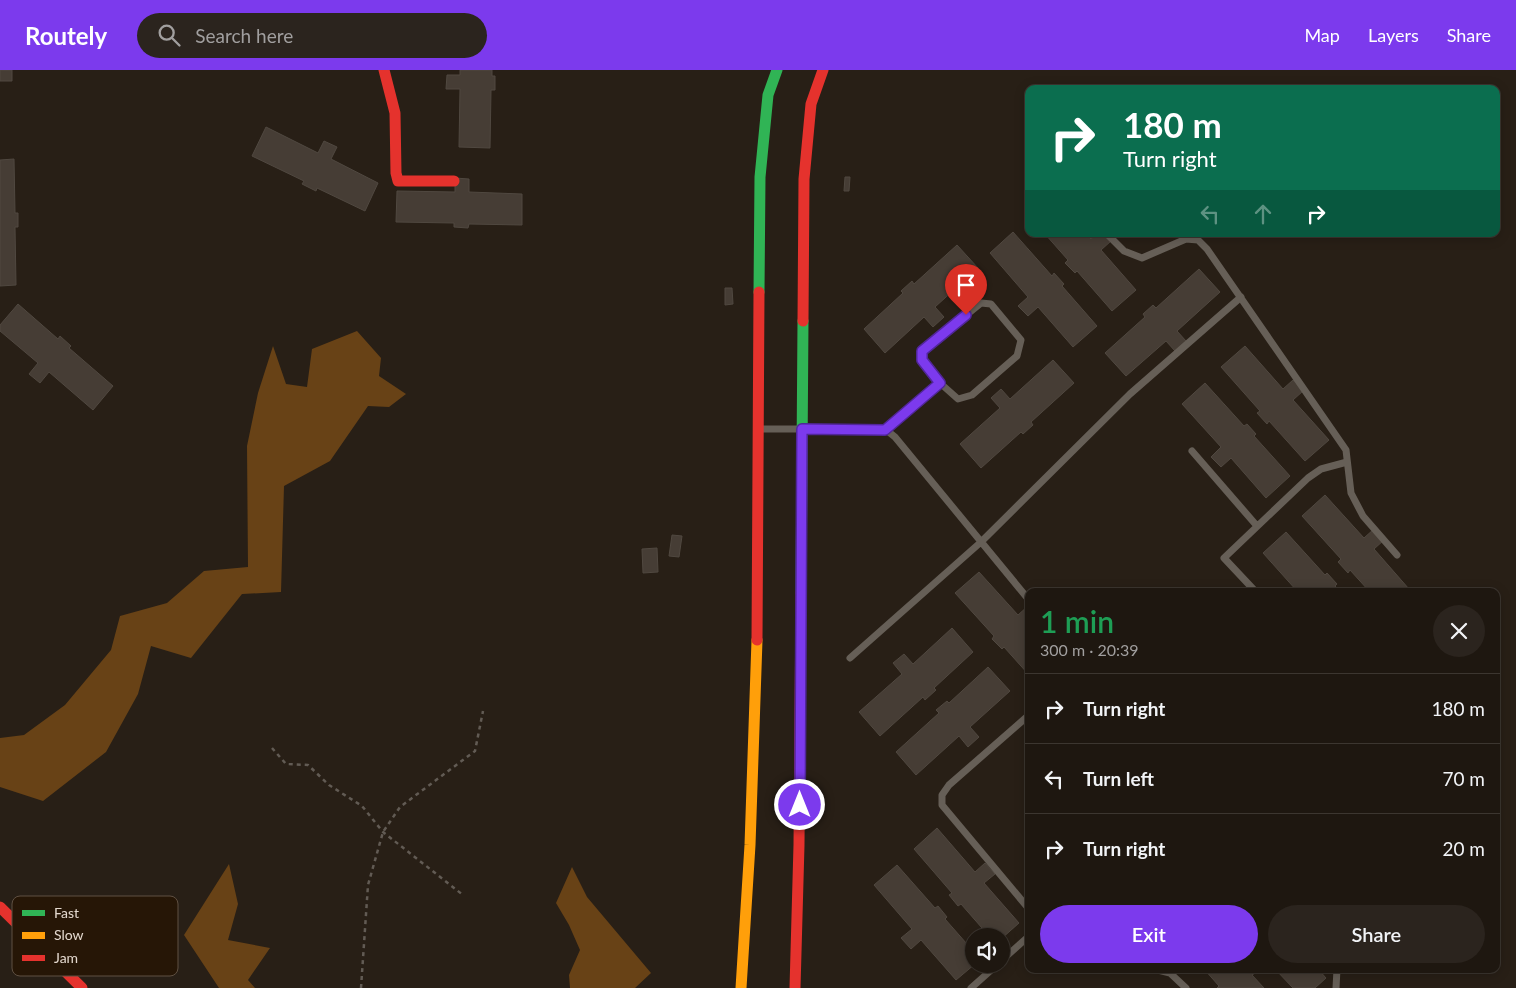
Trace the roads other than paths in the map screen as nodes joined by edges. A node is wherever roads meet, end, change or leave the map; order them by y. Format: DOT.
graph roads {
  1 [pos="384,70"];
  2 [pos="777,70"];
  3 [pos="822,70"];
  4 [pos="454,182"];
  5 [pos="1110,237"];
  6 [pos="1241,297"];
  7 [pos="940,383"];
  8 [pos="759,429"];
  9 [pos="802,429"];
  10 [pos="885,430"];
  11 [pos="1192,451"];
  12 [pos="1347,462"];
  13 [pos="1257,526"];
  14 [pos="981,542"];
  15 [pos="1397,555"];
  16 [pos="1252,588"];
  17 [pos="1025,595"];
  18 [pos="850,658"];
  19 [pos="1025,718"];
  20 [pos="1025,904"];
  21 [pos="0,907"];
  22 [pos="12,919"];
  23 [pos="1025,940"];
  24 [pos="1010,953"];
  25 [pos="988,973"];
  26 [pos="1170,973"];
  27 [pos="1337,973"];
  28 [pos="70,976"];
  29 [pos="82,988"];
  30 [pos="741,988"];
  31 [pos="795,988"];
  32 [pos="971,988"];
  33 [pos="1186,988"];
  34 [pos="1336,988"];
  1 -- 4 [label="street"];
  2 -- 8 [label="street"];
  3 -- 9 [label="street"];
  5 -- 6 [label="lane"];
  6 -- 12 [label="lane"];
  6 -- 14 [label="lane"];
  7 -- 7 [label="lane"];
  7 -- 10 [label="lane"];
  8 -- 9 [label="lane"];
  8 -- 30 [label="street"];
  9 -- 10 [label="lane"];
  9 -- 31 [label="street"];
  10 -- 14 [label="lane"];
  11 -- 13 [label="lane"];
  12 -- 13 [label="lane"];
  12 -- 15 [label="lane"];
  13 -- 16 [label="lane"];
  14 -- 17 [label="lane"];
  14 -- 18 [label="lane"];
  19 -- 20 [label="lane"];
  21 -- 22 [label="street"];
  23 -- 24 [label="lane"];
  25 -- 32 [label="lane"];
  26 -- 33 [label="lane"];
  27 -- 34 [label="lane"];
  28 -- 29 [label="street"];
}
